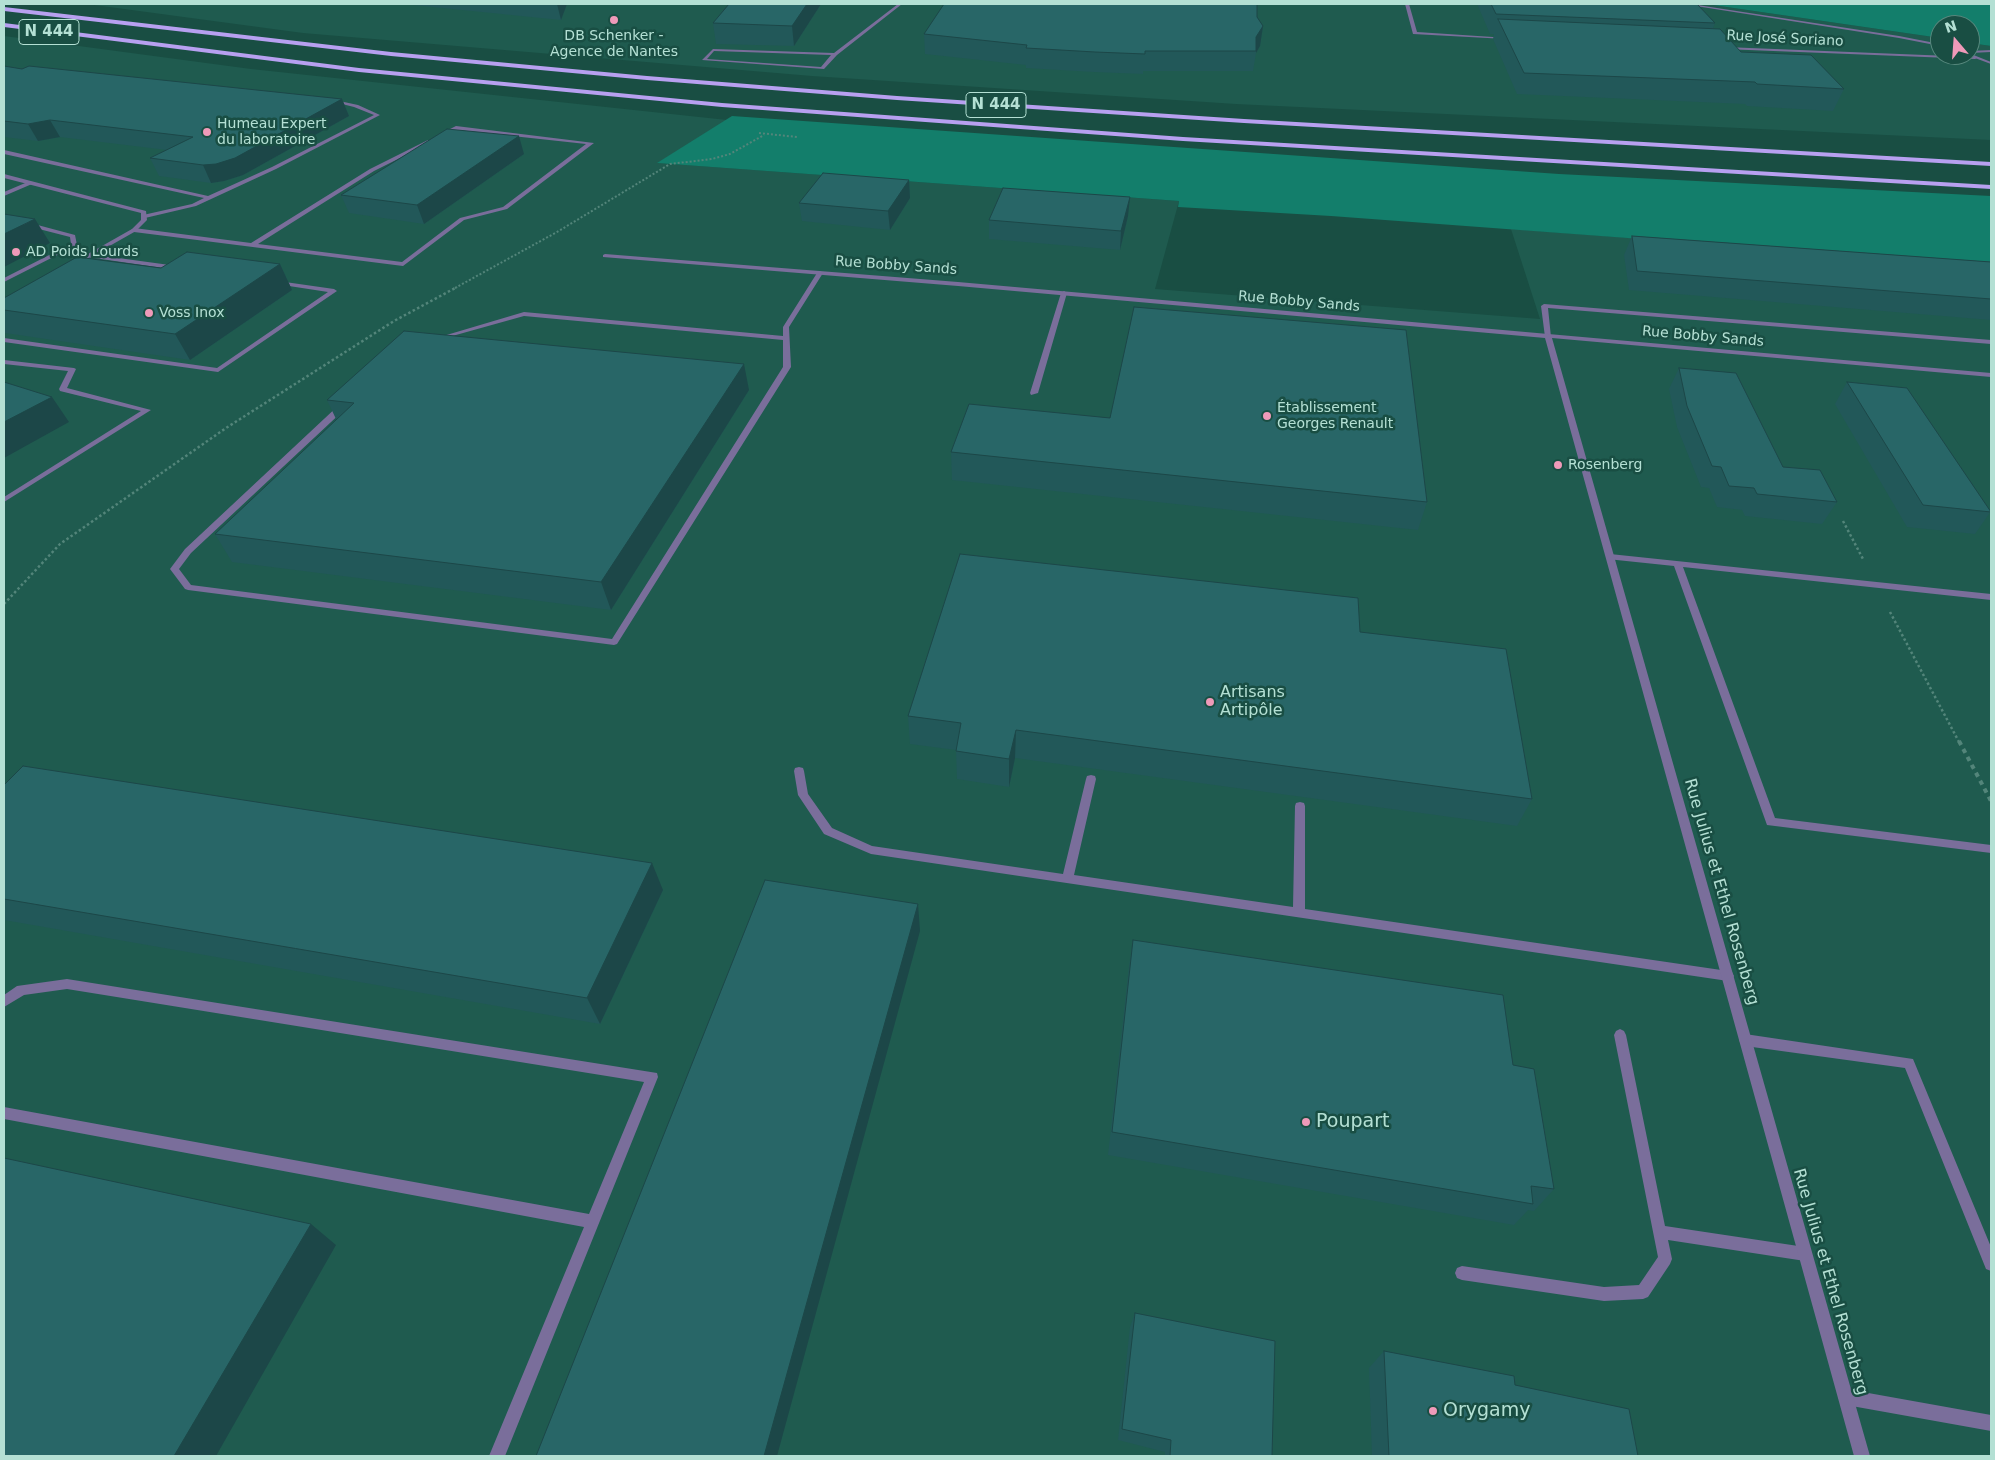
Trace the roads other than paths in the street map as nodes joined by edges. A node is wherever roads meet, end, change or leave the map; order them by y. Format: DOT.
graph roads {
  1 [pos="900,4"];
  2 [pos="1408,4"];
  3 [pos="1684,4"];
  4 [pos="4,9"];
  5 [pos="4,25"];
  6 [pos="1513,38"];
  7 [pos="1930,43"];
  8 [pos="1719,48"];
  9 [pos="835,54"];
  10 [pos="1930,56"];
  11 [pos="325,100"];
  12 [pos="4,152"];
  13 [pos="1991,164"];
  14 [pos="4,176"];
  15 [pos="30,183"];
  16 [pos="1991,187"];
  17 [pos="4,194"];
  18 [pos="209,198"];
  19 [pos="145,216"];
  20 [pos="4,218"];
  21 [pos="134,230"];
  22 [pos="252,245"];
  23 [pos="89,256"];
  24 [pos="605,256"];
  25 [pos="63,269"];
  26 [pos="186,270"];
  27 [pos="820,273"];
  28 [pos="4,280"];
  29 [pos="274,282"];
  30 [pos="1064,293"];
  31 [pos="1548,337"];
  32 [pos="786,338"];
  33 [pos="4,340"];
  34 [pos="424,342"];
  35 [pos="1991,342"];
  36 [pos="4,362"];
  37 [pos="1991,375"];
  38 [pos="1034,393"];
  39 [pos="348,401"];
  40 [pos="4,500"];
  41 [pos="1610,558"];
  42 [pos="1677,564"];
  43 [pos="1991,597"];
  44 [pos="799,771"];
  45 [pos="1091,779"];
  46 [pos="1300,806"];
  47 [pos="1991,848"];
  48 [pos="1067,879"];
  49 [pos="1299,913"];
  50 [pos="1728,976"];
  51 [pos="4,1002"];
  52 [pos="1620,1035"];
  53 [pos="1745,1040"];
  54 [pos="4,1113"];
  55 [pos="593,1222"];
  56 [pos="1660,1232"];
  57 [pos="1805,1254"];
  58 [pos="1991,1264"];
  59 [pos="1462,1273"];
  60 [pos="1846,1397"];
  61 [pos="1991,1423"];
  62 [pos="497,1456"];
  63 [pos="1862,1456"];
  1 -- 9 [label="street"];
  2 -- 6 [label="street"];
  3 -- 7 [label="street"];
  4 -- 13 [label="highway, N 444"];
  5 -- 16 [label="highway, N 444"];
  8 -- 10 [label="street, Rue José Soriano"];
  9 -- 9 [label="street"];
  11 -- 18 [label="street"];
  12 -- 18 [label="street"];
  14 -- 15 [label="street"];
  15 -- 17 [label="street"];
  15 -- 19 [label="street"];
  18 -- 19 [label="street"];
  19 -- 21 [label="street"];
  20 -- 28 [label="street"];
  21 -- 22 [label="street"];
  21 -- 23 [label="street"];
  22 -- 22 [label="street"];
  23 -- 25 [label="street"];
  23 -- 26 [label="street"];
  24 -- 27 [label="street, Rue Bobby Sands"];
  27 -- 30 [label="street, Rue Bobby Sands"];
  27 -- 32 [label="street"];
  29 -- 33 [label="street"];
  30 -- 31 [label="street, Rue Bobby Sands"];
  30 -- 38 [label="street"];
  31 -- 35 [label="street, Rue Julius et Ethel Rosenberg"];
  31 -- 37 [label="street, Rue Bobby Sands"];
  31 -- 41 [label="street, Rue Julius et Ethel Rosenberg"];
  32 -- 34 [label="street"];
  32 -- 39 [label="street"];
  36 -- 40 [label="street"];
  41 -- 42 [label="street"];
  41 -- 50 [label="street, Rue Julius et Ethel Rosenberg"];
  42 -- 43 [label="street"];
  42 -- 47 [label="street"];
  44 -- 48 [label="street"];
  45 -- 48 [label="street"];
  46 -- 49 [label="street"];
  48 -- 49 [label="street"];
  49 -- 50 [label="street"];
  50 -- 53 [label="street, Rue Julius et Ethel Rosenberg"];
  51 -- 55 [label="street"];
  52 -- 56 [label="street"];
  53 -- 57 [label="street, Rue Julius et Ethel Rosenberg"];
  53 -- 58 [label="street"];
  54 -- 55 [label="street"];
  55 -- 62 [label="street"];
  56 -- 57 [label="street"];
  56 -- 59 [label="street"];
  57 -- 60 [label="street, Rue Julius et Ethel Rosenberg"];
  60 -- 61 [label="street"];
  60 -- 63 [label="street, Rue Julius et Ethel Rosenberg"];
}
